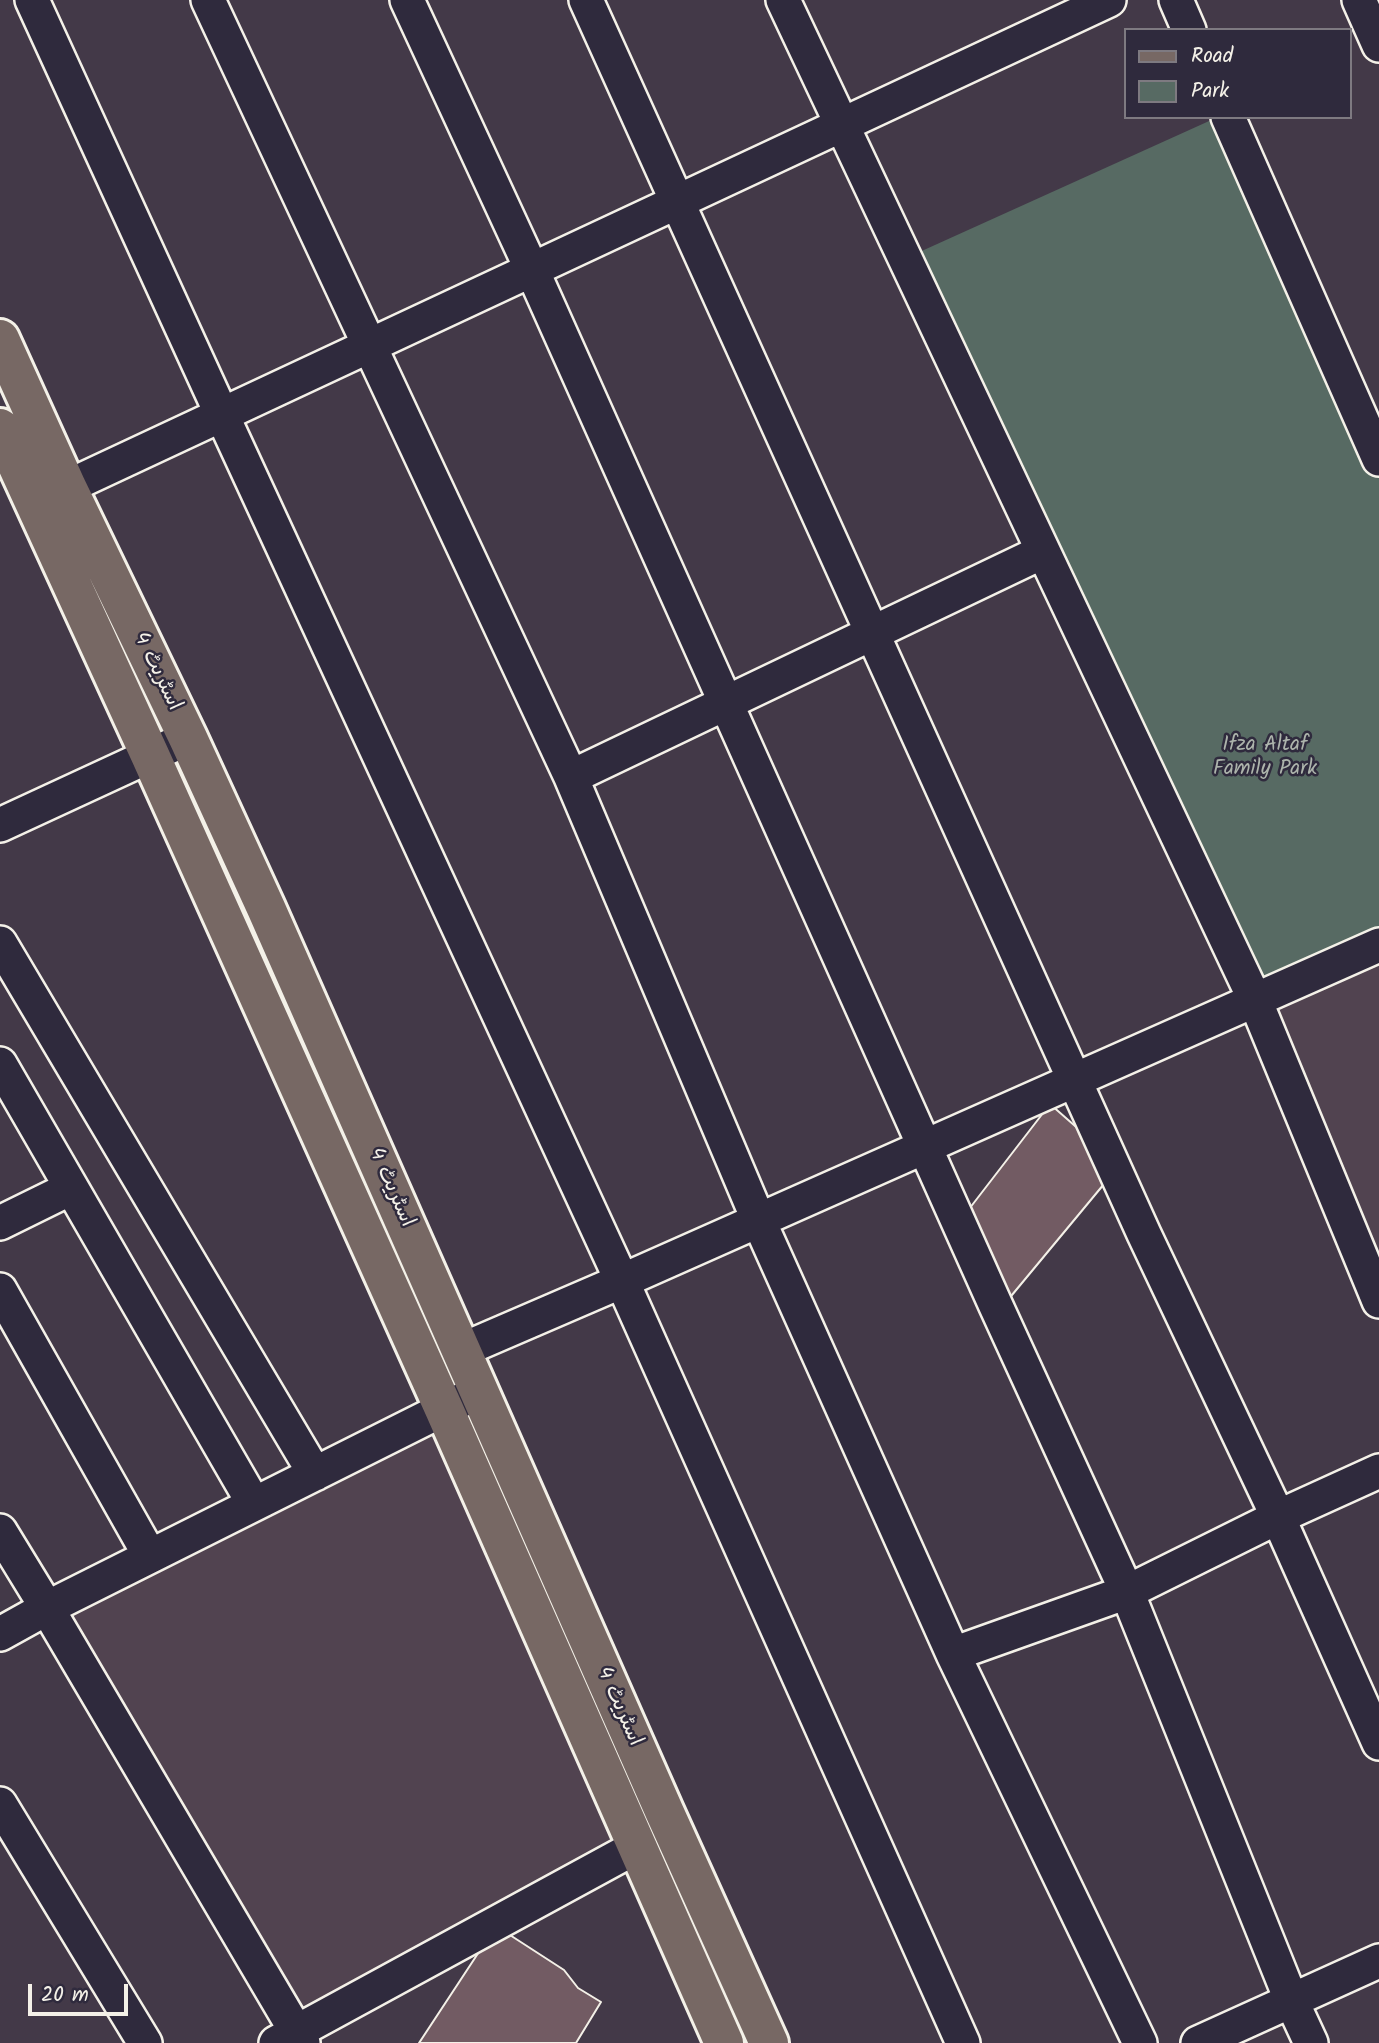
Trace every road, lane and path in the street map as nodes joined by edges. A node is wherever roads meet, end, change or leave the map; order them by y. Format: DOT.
graph roads {
  1 [pos="32,0"];
  2 [pos="208,0"];
  3 [pos="407,0"];
  4 [pos="586,0"];
  5 [pos="783,0"];
  6 [pos="1109,0"];
  7 [pos="1176,0"];
  8 [pos="1359,0"];
  9 [pos="1188,28"];
  10 [pos="1379,45"];
  11 [pos="1229,119"];
  12 [pos="840,125"];
  13 [pos="677,202"];
  14 [pos="532,270"];
  15 [pos="0,339"];
  16 [pos="369,346"];
  17 [pos="222,415"];
  18 [pos="1372,423"];
  19 [pos="0,428"];
  20 [pos="1379,459"];
  21 [pos="67,487"];
  22 [pos="1042,552"];
  23 [pos="872,633"];
  24 [pos="726,703"];
  25 [pos="188,738"];
  26 [pos="150,755"];
  27 [pos="571,776"];
  28 [pos="0,825"];
  29 [pos="0,943"];
  30 [pos="1379,946"];
  31 [pos="1255,1000"];
  32 [pos="0,1064"];
  33 [pos="1075,1079"];
  34 [pos="925,1146"];
  35 [pos="71,1188"];
  36 [pos="758,1219"];
  37 [pos="0,1223"];
  38 [pos="622,1281"];
  39 [pos="0,1290"];
  40 [pos="1379,1301"];
  41 [pos="462,1350"];
  42 [pos="480,1391"];
  43 [pos="444,1409"];
  44 [pos="1379,1471"];
  45 [pos="314,1474"];
  46 [pos="254,1504"];
  47 [pos="1278,1517"];
  48 [pos="0,1531"];
  49 [pos="150,1556"];
  50 [pos="1127,1592"];
  51 [pos="47,1608"];
  52 [pos="0,1634"];
  53 [pos="953,1654"];
  54 [pos="1379,1742"];
  55 [pos="0,1804"];
  56 [pos="636,1847"];
  57 [pos="1379,1961"];
  58 [pos="1292,2002"];
  59 [pos="292,2040"];
  60 [pos="145,2043"];
  61 [pos="724,2043"];
  62 [pos="769,2043"];
  63 [pos="963,2043"];
  64 [pos="1140,2043"];
  65 [pos="1198,2043"];
  66 [pos="1311,2043"];
  1 -- 17 [label="street"];
  2 -- 16 [label="street"];
  3 -- 14 [label="street"];
  4 -- 13 [label="street"];
  5 -- 12 [label="street"];
  6 -- 12 [label="street"];
  7 -- 9 [label="street"];
  8 -- 10 [label="street"];
  11 -- 18 [label="street"];
  12 -- 13 [label="street"];
  12 -- 22 [label="street"];
  13 -- 14 [label="street"];
  13 -- 23 [label="street"];
  14 -- 16 [label="street"];
  14 -- 24 [label="street"];
  15 -- 21 [label="main road, اسٹریٹ 4"];
  16 -- 17 [label="street"];
  16 -- 27 [label="street"];
  17 -- 21 [label="street"];
  17 -- 38 [label="street"];
  18 -- 20 [label="street"];
  19 -- 26 [label="main road, اسٹریٹ 4"];
  21 -- 25 [label="main road, اسٹریٹ 4"];
  22 -- 23 [label="street"];
  22 -- 31 [label="street"];
  23 -- 24 [label="street"];
  23 -- 33 [label="street"];
  24 -- 27 [label="street"];
  24 -- 34 [label="street"];
  25 -- 26 [label="street"];
  25 -- 41 [label="main road, اسٹریٹ 4"];
  26 -- 28 [label="street"];
  26 -- 43 [label="main road, اسٹریٹ 4"];
  27 -- 36 [label="street"];
  29 -- 45 [label="street"];
  30 -- 31 [label="street"];
  31 -- 33 [label="street"];
  31 -- 40 [label="street"];
  32 -- 35 [label="street"];
  33 -- 34 [label="street"];
  33 -- 47 [label="street"];
  34 -- 36 [label="street"];
  34 -- 50 [label="street"];
  35 -- 37 [label="street"];
  35 -- 46 [label="street"];
  36 -- 38 [label="street"];
  36 -- 53 [label="street"];
  38 -- 41 [label="street"];
  38 -- 63 [label="street"];
  39 -- 49 [label="street"];
  41 -- 42 [label="main road, اسٹریٹ 4"];
  42 -- 43 [label="street"];
  42 -- 62 [label="main road, اسٹریٹ 4"];
  43 -- 45 [label="street"];
  43 -- 56 [label="main road, اسٹریٹ 4"];
  44 -- 47 [label="street"];
  45 -- 46 [label="street"];
  46 -- 49 [label="street"];
  47 -- 50 [label="street"];
  47 -- 54 [label="street"];
  48 -- 51 [label="street"];
  49 -- 51 [label="street"];
  50 -- 53 [label="street"];
  50 -- 58 [label="street"];
  51 -- 52 [label="street"];
  51 -- 59 [label="street"];
  53 -- 64 [label="street"];
  55 -- 60 [label="street"];
  56 -- 59 [label="street"];
  56 -- 61 [label="main road, اسٹریٹ 4"];
  57 -- 58 [label="street"];
  58 -- 65 [label="street"];
  58 -- 66 [label="street"];
}
